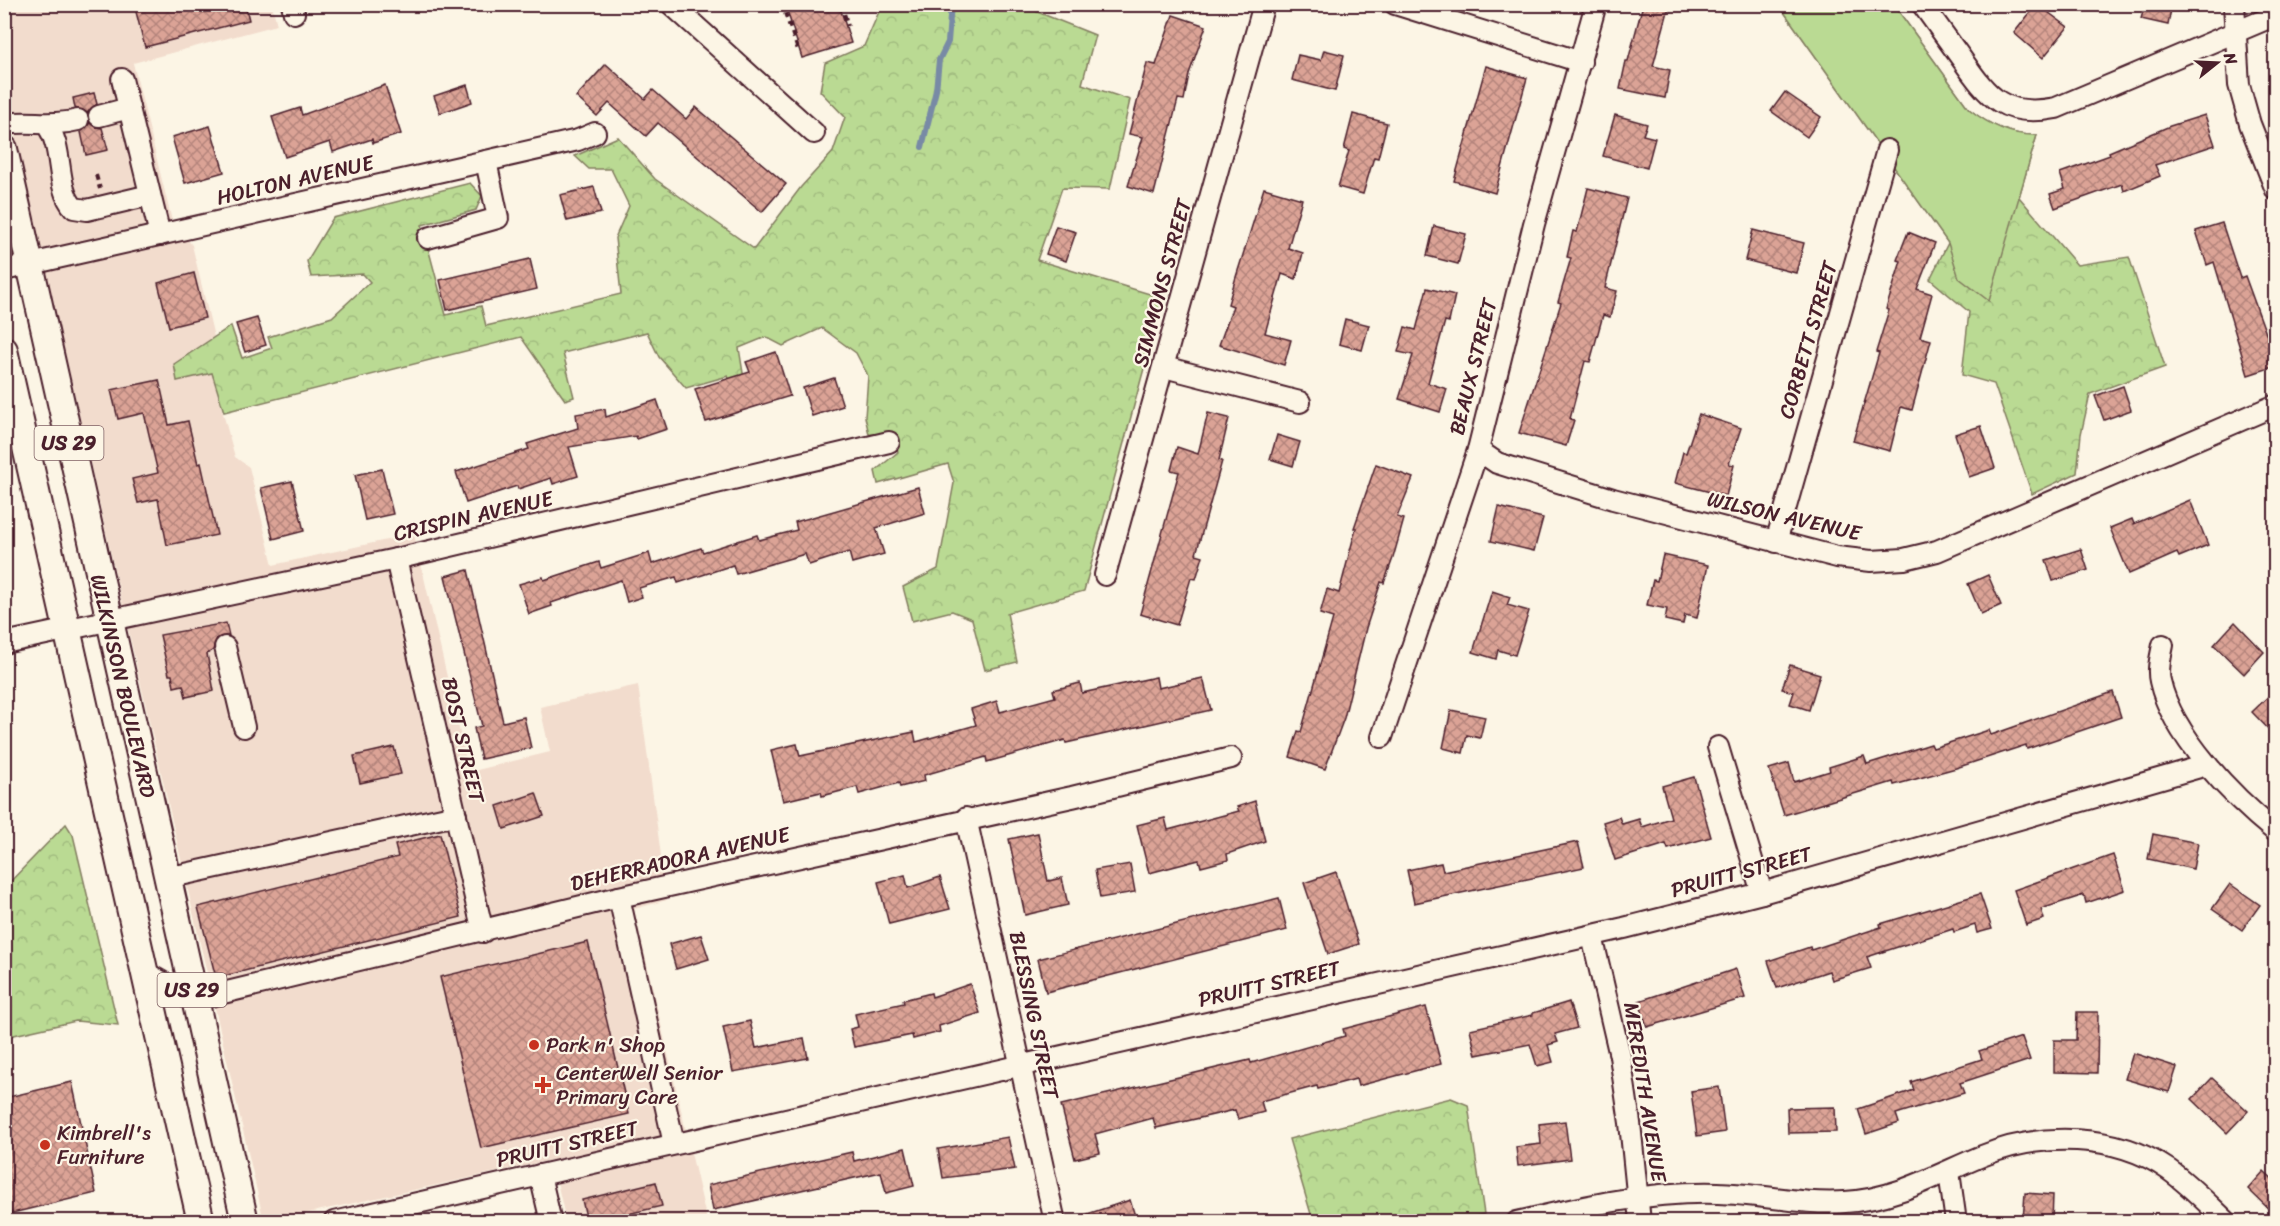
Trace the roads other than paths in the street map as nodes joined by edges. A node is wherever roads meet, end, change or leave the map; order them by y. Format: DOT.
graph roads {
  1 [pos="671,4"];
  2 [pos="1264,4"];
  3 [pos="1395,4"];
  4 [pos="1596,4"];
  5 [pos="1922,4"];
  6 [pos="2234,4"];
  7 [pos="2276,15"];
  8 [pos="2235,33"];
  9 [pos="1581,62"];
  10 [pos="122,79"];
  11 [pos="129,108"];
  12 [pos="99,116"];
  13 [pos="78,120"];
  14 [pos="4,124"];
  15 [pos="45,124"];
  16 [pos="595,133"];
  17 [pos="814,133"];
  18 [pos="4,149"];
  19 [pos="1887,150"];
  20 [pos="486,161"];
  21 [pos="2276,190"];
  22 [pos="150,195"];
  23 [pos="160,235"];
  24 [pos="428,238"];
  25 [pos="30,264"];
  26 [pos="4,270"];
  27 [pos="4,350"];
  28 [pos="1164,367"];
  29 [pos="1300,402"];
  30 [pos="2276,405"];
  31 [pos="889,442"];
  32 [pos="1478,450"];
  33 [pos="1776,542"];
  34 [pos="396,559"];
  35 [pos="1105,575"];
  36 [pos="109,622"];
  37 [pos="67,631"];
  38 [pos="4,643"];
  39 [pos="2163,645"];
  40 [pos="225,647"];
  41 [pos="244,727"];
  42 [pos="1382,738"];
  43 [pos="1718,747"];
  44 [pos="1231,758"];
  45 [pos="2207,765"];
  46 [pos="456,815"];
  47 [pos="966,818"];
  48 [pos="2276,832"];
  49 [pos="167,878"];
  50 [pos="1762,893"];
  51 [pos="619,897"];
  52 [pos="483,932"];
  53 [pos="1592,936"];
  54 [pos="146,973"];
  55 [pos="194,1000"];
  56 [pos="1020,1065"];
  57 [pos="674,1144"];
  58 [pos="1949,1172"];
  59 [pos="540,1175"];
  60 [pos="1638,1197"];
  61 [pos="206,1217"];
  62 [pos="245,1221"];
  63 [pos="334,1221"];
  64 [pos="551,1221"];
  65 [pos="1055,1221"];
  66 [pos="1517,1221"];
  67 [pos="1640,1221"];
  68 [pos="1956,1221"];
  69 [pos="2227,1221"];
  1 -- 17 [label="street"];
  2 -- 28 [label="street, SIMMONS STREET"];
  3 -- 9 [label="street"];
  4 -- 9 [label="street, BEAUX STREET"];
  5 -- 8 [label="street"];
  6 -- 8 [label="street"];
  7 -- 8 [label="street"];
  8 -- 21 [label="street"];
  9 -- 32 [label="street, BEAUX STREET"];
  10 -- 11 [label="street"];
  11 -- 12 [label="street"];
  11 -- 22 [label="street"];
  13 -- 15 [label="street"];
  14 -- 15 [label="street"];
  15 -- 22 [label="street"];
  16 -- 20 [label="street, HOLTON AVENUE"];
  18 -- 25 [label="main road, WILKINSON BOULEVARD / US 29"];
  19 -- 33 [label="street, CORBETT STREET"];
  20 -- 23 [label="street, HOLTON AVENUE"];
  20 -- 24 [label="street"];
  22 -- 23 [label="street"];
  23 -- 25 [label="street, HOLTON AVENUE"];
  25 -- 26 [label="street, HOLTON AVENUE"];
  25 -- 36 [label="main road, WILKINSON BOULEVARD / US 29"];
  27 -- 37 [label="main road, WILKINSON BOULEVARD / US 29"];
  28 -- 29 [label="street"];
  28 -- 35 [label="street, SIMMONS STREET"];
  30 -- 33 [label="street, WILSON AVENUE"];
  31 -- 34 [label="street, CRISPIN AVENUE"];
  32 -- 33 [label="street, WILSON AVENUE"];
  32 -- 42 [label="street, BEAUX STREET"];
  34 -- 36 [label="street, CRISPIN AVENUE"];
  34 -- 46 [label="street, BOST STREET"];
  36 -- 37 [label="street, CRISPIN AVENUE"];
  36 -- 49 [label="main road, WILKINSON BOULEVARD / US 29"];
  37 -- 38 [label="street, CRISPIN AVENUE"];
  37 -- 54 [label="main road, WILKINSON BOULEVARD / US 29"];
  39 -- 45 [label="street"];
  40 -- 41 [label="street"];
  43 -- 50 [label="street"];
  44 -- 47 [label="street, DEHERRADORA AVENUE"];
  45 -- 48 [label="street"];
  45 -- 50 [label="street, PRUITT STREET"];
  46 -- 49 [label="street"];
  46 -- 52 [label="street, BOST STREET"];
  47 -- 51 [label="street, DEHERRADORA AVENUE"];
  47 -- 56 [label="street, BLESSING STREET"];
  49 -- 55 [label="main road, WILKINSON BOULEVARD / US 29"];
  50 -- 53 [label="street, PRUITT STREET"];
  51 -- 52 [label="street, DEHERRADORA AVENUE"];
  51 -- 57 [label="street"];
  52 -- 55 [label="street, DEHERRADORA AVENUE"];
  53 -- 56 [label="street, PRUITT STREET"];
  53 -- 60 [label="street, MEREDITH AVENUE"];
  54 -- 55 [label="street"];
  54 -- 61 [label="main road, WILKINSON BOULEVARD / US 29"];
  55 -- 62 [label="main road, WILKINSON BOULEVARD / US 29"];
  56 -- 57 [label="street, PRUITT STREET"];
  56 -- 65 [label="street, BLESSING STREET"];
  57 -- 59 [label="street, PRUITT STREET"];
  58 -- 60 [label="street"];
  58 -- 68 [label="street"];
  58 -- 69 [label="street"];
  59 -- 63 [label="street, PRUITT STREET"];
  59 -- 64 [label="street"];
  60 -- 66 [label="street"];
  60 -- 67 [label="street, MEREDITH AVENUE"];
}
